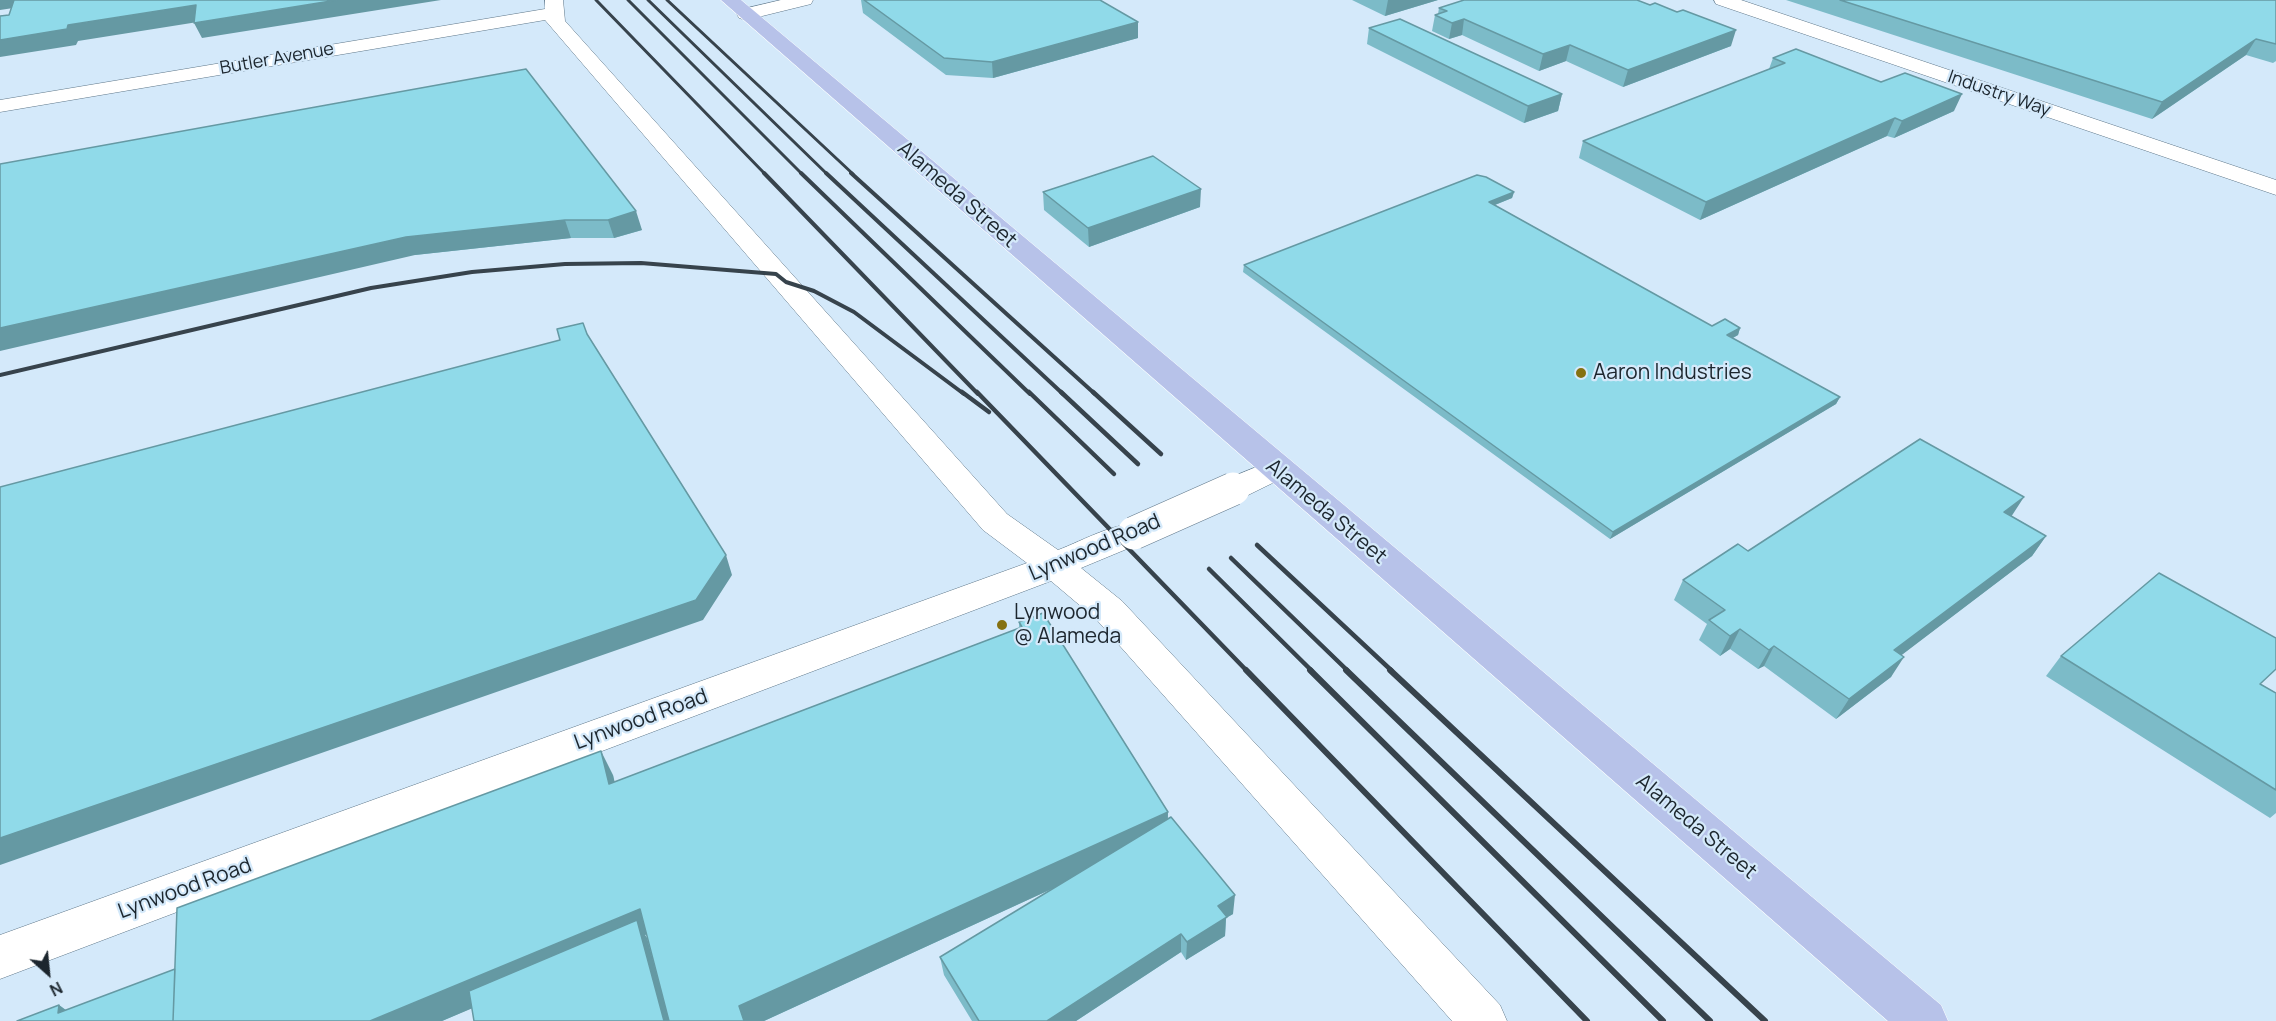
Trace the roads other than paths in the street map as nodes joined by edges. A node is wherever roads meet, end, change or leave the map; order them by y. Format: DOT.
graph roads {
  1 [pos="804,0"];
  2 [pos="1723,0"];
  3 [pos="554,6"];
  4 [pos="738,7"];
  5 [pos="0,106"];
  6 [pos="2276,188"];
  7 [pos="1276,469"];
  8 [pos="1056,566"];
  9 [pos="0,957"];
  10 [pos="1484,1021"];
  11 [pos="1924,1021"];
  1 -- 4 [label="street"];
  2 -- 6 [label="street, Industry Way"];
  3 -- 5 [label="street, Butler Avenue"];
  3 -- 8 [label="street"];
  4 -- 7 [label="main road, Alameda Street"];
  7 -- 8 [label="street, Lynwood Road, bridge"];
  7 -- 11 [label="main road, Alameda Street"];
  8 -- 9 [label="street, Lynwood Road"];
  8 -- 10 [label="street"];
}
